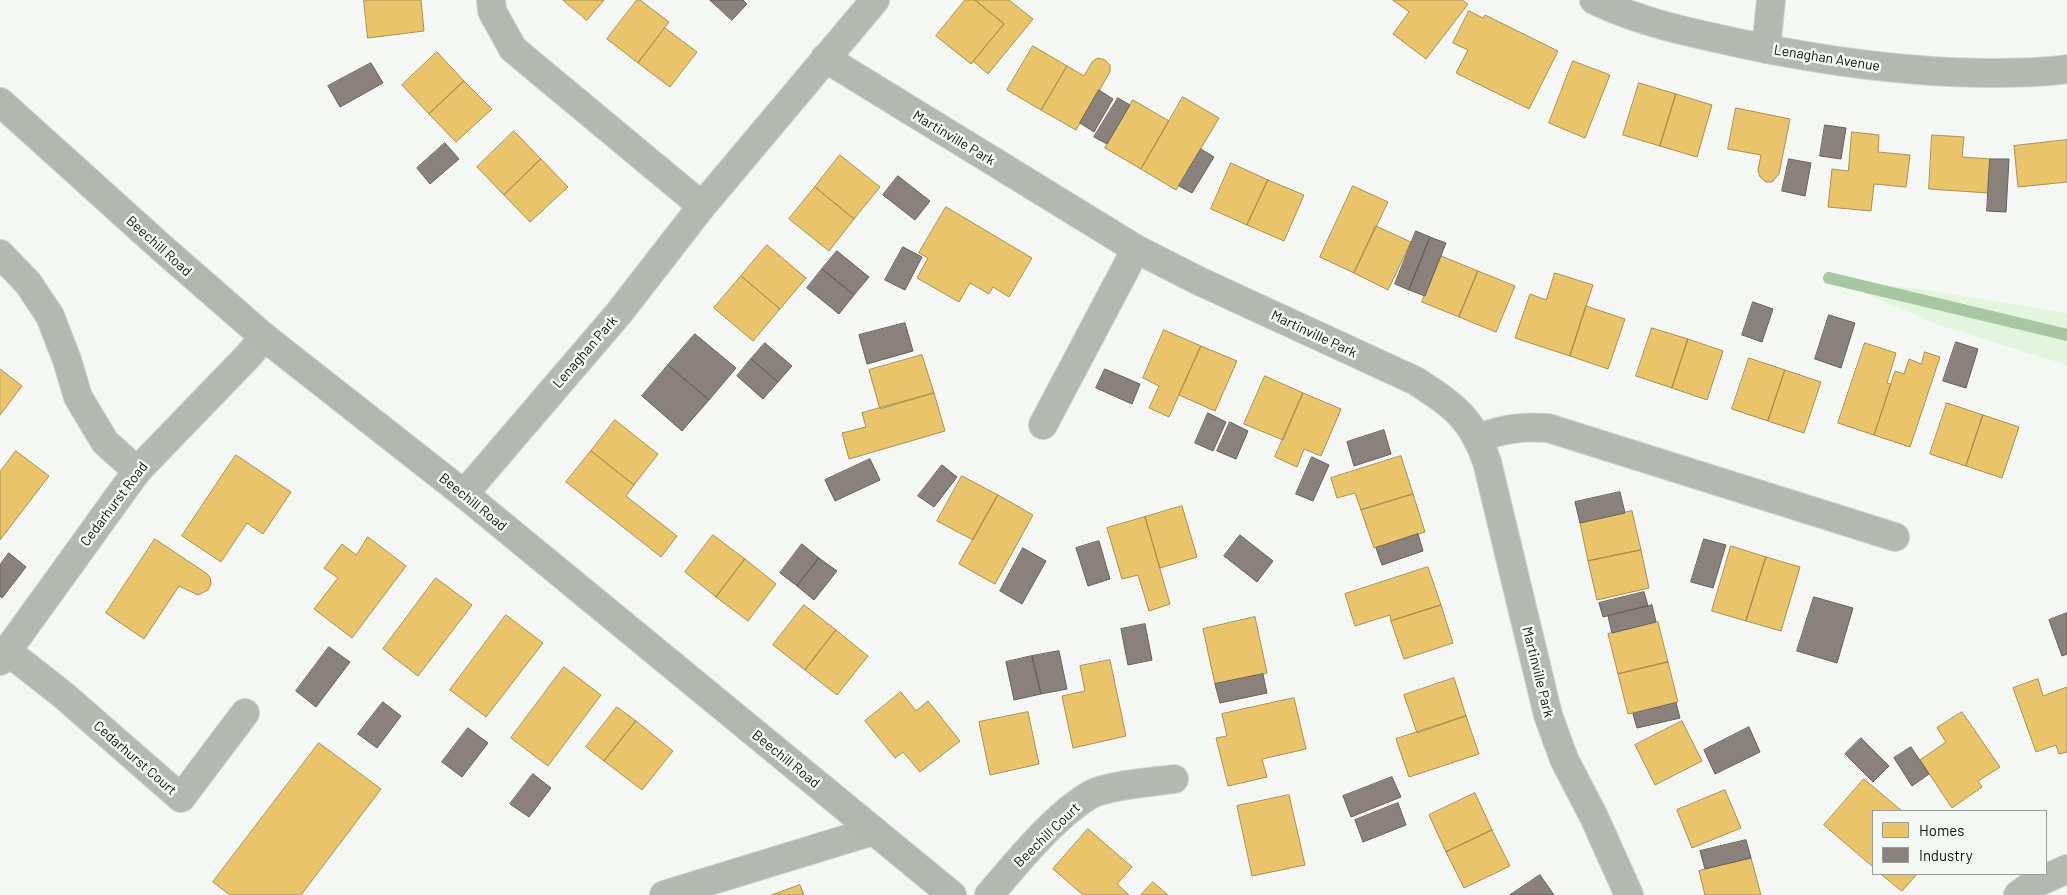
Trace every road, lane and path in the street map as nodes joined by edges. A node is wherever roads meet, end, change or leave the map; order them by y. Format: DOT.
graph roads {
  1 [pos="491,0"];
  2 [pos="875,0"];
  3 [pos="1594,0"];
  4 [pos="1771,0"];
  5 [pos="1766,49"];
  6 [pos="825,58"];
  7 [pos="2067,69"];
  8 [pos="0,102"];
  9 [pos="702,206"];
  10 [pos="1136,249"];
  11 [pos="0,254"];
  12 [pos="264,337"];
  13 [pos="1042,425"];
  14 [pos="1479,438"];
  15 [pos="137,471"];
  16 [pos="464,494"];
  17 [pos="1895,537"];
  18 [pos="4,656"];
  19 [pos="245,713"];
  20 [pos="1174,779"];
  21 [pos="873,831"];
  22 [pos="2067,869"];
  23 [pos="664,895"];
  24 [pos="952,895"];
  25 [pos="989,895"];
  26 [pos="1629,895"];
  27 [pos="2018,895"];
  1 -- 9 [label="street"];
  2 -- 6 [label="street, Lenaghan Park"];
  3 -- 5 [label="street, Lenaghan Avenue"];
  4 -- 5 [label="street"];
  5 -- 7 [label="street, Lenaghan Avenue"];
  6 -- 9 [label="street, Lenaghan Park"];
  6 -- 10 [label="street, Martinville Park"];
  8 -- 12 [label="street, Beechill Road"];
  9 -- 16 [label="street, Lenaghan Park"];
  10 -- 13 [label="street"];
  10 -- 14 [label="street, Martinville Park"];
  11 -- 15 [label="street"];
  12 -- 15 [label="street, Cedarhurst Road"];
  12 -- 16 [label="street, Beechill Road"];
  14 -- 17 [label="street"];
  14 -- 26 [label="street, Martinville Park"];
  15 -- 18 [label="street, Cedarhurst Road"];
  16 -- 21 [label="street, Beechill Road"];
  18 -- 19 [label="street, Cedarhurst Court"];
  20 -- 25 [label="street, Beechill Court"];
  21 -- 23 [label="street"];
  21 -- 24 [label="street, Beechill Road"];
  22 -- 27 [label="street"];
}
